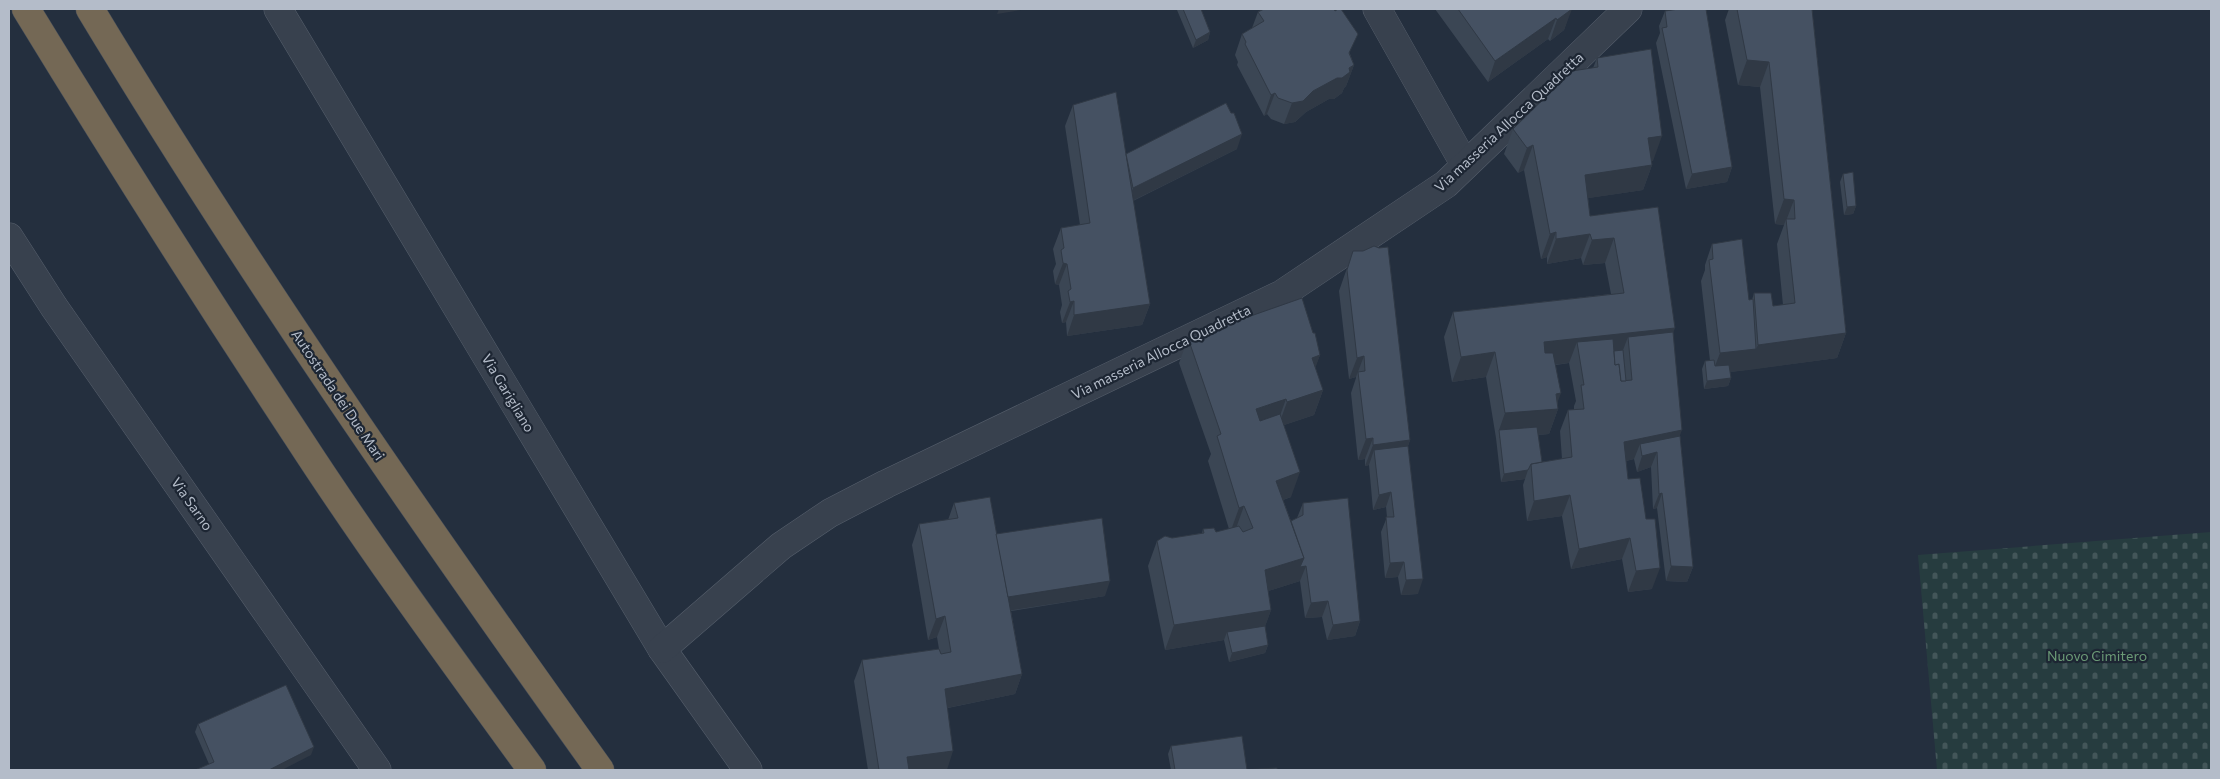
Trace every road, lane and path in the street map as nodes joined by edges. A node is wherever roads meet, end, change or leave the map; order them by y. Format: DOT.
graph roads {
  1 [pos="26,9"];
  2 [pos="90,9"];
  3 [pos="278,9"];
  4 [pos="1376,9"];
  5 [pos="1628,9"];
  6 [pos="1466,165"];
  7 [pos="9,237"];
  8 [pos="662,649"];
  9 [pos="377,770"];
  10 [pos="532,770"];
  11 [pos="600,770"];
  12 [pos="748,770"];
  1 -- 10 [label="highway"];
  2 -- 11 [label="highway, Autostrada dei Due Mari"];
  3 -- 8 [label="street, Via Garigliano"];
  4 -- 6 [label="street"];
  5 -- 6 [label="street, Via masseria Allocca Quadretta"];
  6 -- 8 [label="street, Via masseria Allocca Quadretta"];
  7 -- 9 [label="street, Via Sarno"];
  8 -- 12 [label="street, Via Garigliano"];
}
